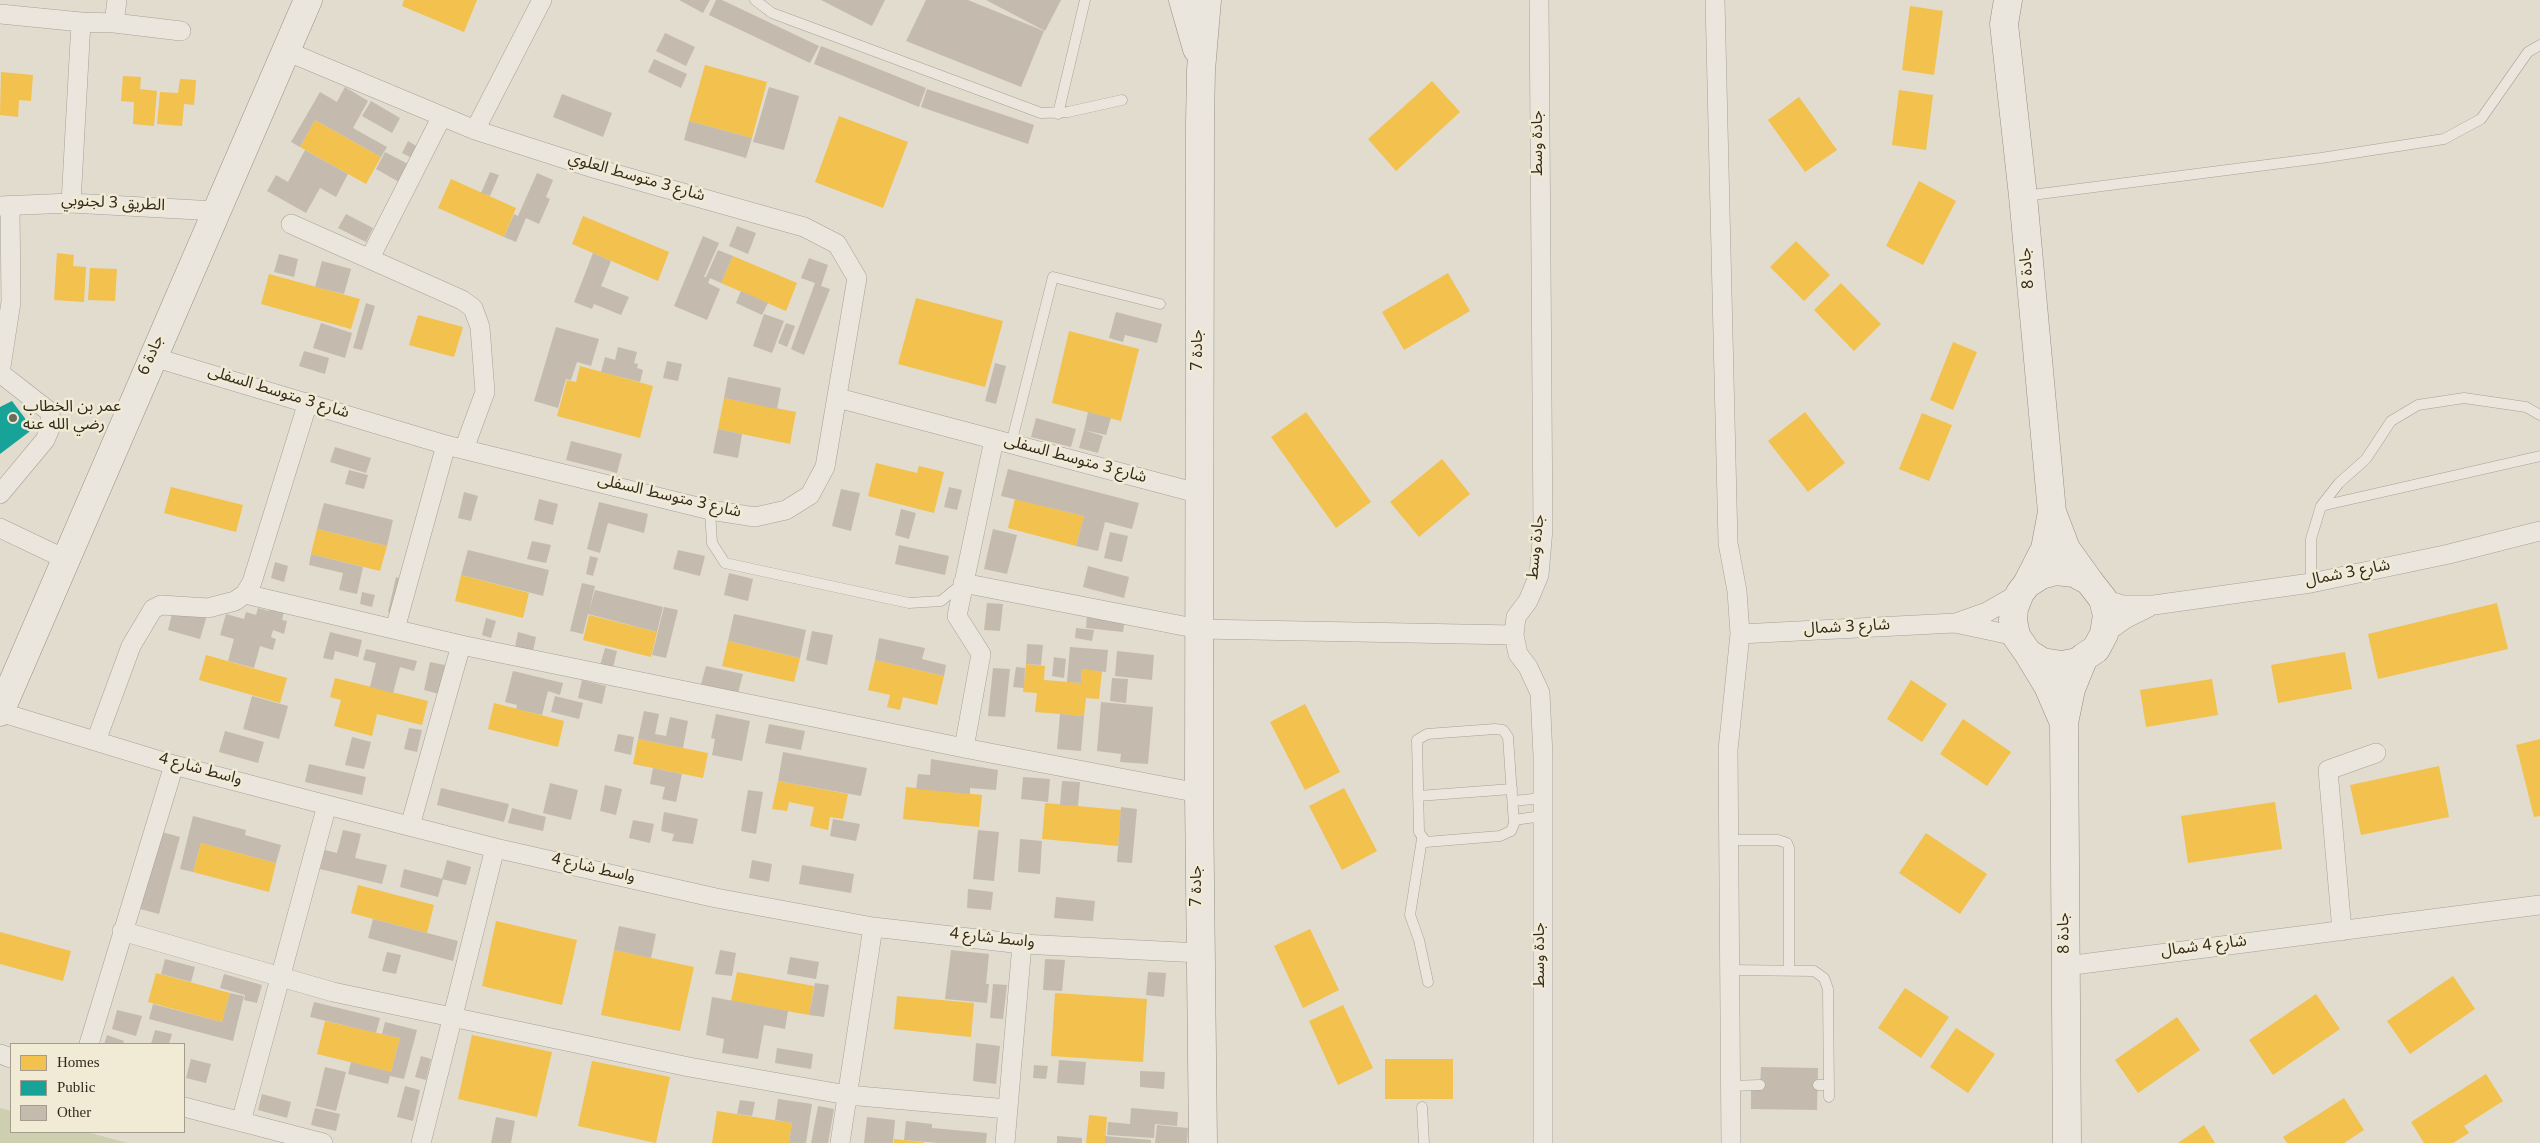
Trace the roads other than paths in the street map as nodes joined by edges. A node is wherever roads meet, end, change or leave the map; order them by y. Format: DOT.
graph roads {
  1 [pos="117,0"];
  2 [pos="308,0"];
  3 [pos="542,0"];
  4 [pos="755,0"];
  5 [pos="1085,0"];
  6 [pos="1183,0"];
  7 [pos="1207,0"];
  8 [pos="1539,0"];
  9 [pos="1715,0"];
  10 [pos="2001,8"];
  11 [pos="0,14"];
  12 [pos="81,22"];
  13 [pos="114,23"];
  14 [pos="181,31"];
  15 [pos="2540,46"];
  16 [pos="286,51"];
  17 [pos="1201,70"];
  18 [pos="1122,100"];
  19 [pos="1058,114"];
  20 [pos="441,118"];
  21 [pos="475,130"];
  22 [pos="2023,196"];
  23 [pos="71,202"];
  24 [pos="5,206"];
  25 [pos="216,211"];
  26 [pos="291,224"];
  27 [pos="370,258"];
  28 [pos="1160,304"];
  29 [pos="153,357"];
  30 [pos="0,373"];
  31 [pos="838,398"];
  32 [pos="308,402"];
  33 [pos="2540,415"];
  34 [pos="1002,442"];
  35 [pos="455,447"];
  36 [pos="2540,456"];
  37 [pos="0,494"];
  38 [pos="1201,494"];
  39 [pos="2321,506"];
  40 [pos="710,510"];
  41 [pos="2052,512"];
  42 [pos="0,528"];
  43 [pos="2540,532"];
  44 [pos="65,559"];
  45 [pos="963,582"];
  46 [pos="2310,583"];
  47 [pos="2024,588"];
  48 [pos="2096,590"];
  49 [pos="245,594"];
  50 [pos="2154,605"];
  51 [pos="1955,623"];
  52 [pos="395,629"];
  53 [pos="1200,629"];
  54 [pos="1740,634"];
  55 [pos="2104,634"];
  56 [pos="1514,635"];
  57 [pos="461,644"];
  58 [pos="2022,644"];
  59 [pos="2084,657"];
  60 [pos="0,712"];
  61 [pos="2064,724"];
  62 [pos="96,742"];
  63 [pos="964,748"];
  64 [pos="2376,753"];
  65 [pos="174,764"];
  66 [pos="1512,789"];
  67 [pos="1199,793"];
  68 [pos="1418,796"];
  69 [pos="1513,801"];
  70 [pos="327,805"];
  71 [pos="1543,807"];
  72 [pos="1514,820"];
  73 [pos="410,826"];
  74 [pos="1422,839"];
  75 [pos="1728,840"];
  76 [pos="495,848"];
  77 [pos="2540,905"];
  78 [pos="873,927"];
  79 [pos="122,931"];
  80 [pos="2342,931"];
  81 [pos="1022,944"];
  82 [pos="1200,954"];
  83 [pos="2066,966"];
  84 [pos="1730,970"];
  85 [pos="1789,970"];
  86 [pos="279,977"];
  87 [pos="1428,982"];
  88 [pos="453,1018"];
  89 [pos="89,1043"];
  90 [pos="1818,1085"];
  91 [pos="1829,1085"];
  92 [pos="1730,1086"];
  93 [pos="1760,1086"];
  94 [pos="847,1095"];
  95 [pos="1829,1097"];
  96 [pos="185,1107"];
  97 [pos="1422,1107"];
  98 [pos="1008,1109"];
  99 [pos="241,1122"];
  100 [pos="323,1143"];
  101 [pos="421,1143"];
  102 [pos="840,1143"];
  103 [pos="1005,1143"];
  104 [pos="1203,1143"];
  105 [pos="1424,1143"];
  106 [pos="1542,1143"];
  107 [pos="1730,1143"];
  108 [pos="2068,1143"];
  1 -- 13 [label="street"];
  2 -- 16 [label="main road, جادة 6"];
  3 -- 21 [label="street"];
  4 -- 19 [label="lane"];
  5 -- 19 [label="lane"];
  6 -- 17 [label="main road, جادة 7"];
  7 -- 17 [label="main road, جادة 7"];
  8 -- 56 [label="street, جادة وسط"];
  9 -- 54 [label="street"];
  10 -- 22 [label="main road, جادة 8"];
  11 -- 12 [label="street"];
  12 -- 13 [label="street"];
  12 -- 23 [label="street"];
  13 -- 14 [label="street"];
  15 -- 22 [label="lane"];
  16 -- 20 [label="street, شارع 3 متوسط العلوي"];
  16 -- 25 [label="main road, جادة 6"];
  17 -- 38 [label="main road, جادة 7"];
  18 -- 19 [label="lane"];
  20 -- 21 [label="street, شارع 3 متوسط العلوي"];
  20 -- 27 [label="street"];
  21 -- 31 [label="street, شارع 3 متوسط العلوي"];
  22 -- 41 [label="main road, جادة 8"];
  23 -- 24 [label="street, الطريق 3 لجنوبي"];
  23 -- 25 [label="street, الطريق 3 لجنوبي"];
  24 -- 30 [label="street, الطريق 3 لجنوبي"];
  25 -- 29 [label="main road, جادة 6"];
  26 -- 27 [label="street"];
  27 -- 35 [label="street"];
  28 -- 34 [label="lane"];
  29 -- 32 [label="street, شارع 3 متوسط السفلى"];
  29 -- 44 [label="main road, جادة 6"];
  30 -- 37 [label="street, الطريق 3 لجنوبي"];
  31 -- 34 [label="street, شارع 3 متوسط السفلى"];
  31 -- 40 [label="street, شارع 3 متوسط السفلى"];
  32 -- 35 [label="street, شارع 3 متوسط السفلى"];
  32 -- 49 [label="street"];
  33 -- 39 [label="lane"];
  34 -- 38 [label="street, شارع 3 متوسط السفلى"];
  34 -- 45 [label="street"];
  35 -- 40 [label="street, شارع 3 متوسط السفلى"];
  35 -- 52 [label="street"];
  36 -- 39 [label="lane"];
  38 -- 53 [label="main road, جادة 7"];
  39 -- 46 [label="lane"];
  40 -- 45 [label="lane"];
  41 -- 47 [label="main road, جادة 8"];
  41 -- 48 [label="main road, جادة 8"];
  42 -- 44 [label="street"];
  43 -- 46 [label="street, شارع 3 شمال"];
  44 -- 60 [label="main road, جادة 6"];
  45 -- 53 [label="street"];
  45 -- 63 [label="street"];
  46 -- 50 [label="street, شارع 3 شمال"];
  47 -- 48 [label="main road"];
  47 -- 51 [label="street, شارع 3 شمال"];
  47 -- 58 [label="main road"];
  48 -- 50 [label="street, شارع 3 شمال"];
  48 -- 55 [label="main road"];
  49 -- 52 [label="street"];
  49 -- 62 [label="street"];
  50 -- 55 [label="street, شارع 3 شمال"];
  51 -- 54 [label="street, شارع 3 شمال"];
  51 -- 58 [label="street, شارع 3 شمال"];
  52 -- 57 [label="street"];
  53 -- 56 [label="street"];
  53 -- 67 [label="main road, جادة 7"];
  54 -- 75 [label="street"];
  55 -- 59 [label="main road"];
  56 -- 71 [label="street, جادة وسط"];
  57 -- 63 [label="street"];
  57 -- 73 [label="street"];
  58 -- 59 [label="main road"];
  58 -- 61 [label="main road, جادة 8"];
  59 -- 61 [label="main road, جادة 8"];
  60 -- 62 [label="street, واسط شارع 4"];
  61 -- 83 [label="main road, جادة 8"];
  62 -- 65 [label="street, واسط شارع 4"];
  63 -- 67 [label="street"];
  64 -- 80 [label="street"];
  65 -- 70 [label="street, واسط شارع 4"];
  65 -- 79 [label="street"];
  66 -- 68 [label="lane"];
  66 -- 68 [label="lane"];
  66 -- 69 [label="lane"];
  67 -- 82 [label="main road, جادة 7"];
  68 -- 74 [label="lane"];
  69 -- 71 [label="lane"];
  69 -- 72 [label="lane"];
  70 -- 73 [label="street, واسط شارع 4"];
  70 -- 86 [label="street"];
  71 -- 72 [label="lane"];
  71 -- 106 [label="street, جادة وسط"];
  72 -- 74 [label="lane"];
  73 -- 76 [label="street, واسط شارع 4"];
  74 -- 87 [label="lane"];
  75 -- 84 [label="street"];
  75 -- 85 [label="lane"];
  76 -- 78 [label="street, واسط شارع 4"];
  76 -- 88 [label="street"];
  77 -- 80 [label="street, شارع 4 شمال"];
  78 -- 81 [label="street, واسط شارع 4"];
  78 -- 94 [label="street"];
  79 -- 86 [label="street"];
  79 -- 89 [label="street"];
  80 -- 83 [label="street, شارع 4 شمال"];
  81 -- 82 [label="street, واسط شارع 4"];
  81 -- 98 [label="street"];
  82 -- 104 [label="main road, جادة 7"];
  83 -- 108 [label="main road, جادة 8"];
  84 -- 85 [label="lane"];
  84 -- 92 [label="street"];
  85 -- 91 [label="lane"];
  86 -- 88 [label="street"];
  86 -- 99 [label="street"];
  88 -- 94 [label="street"];
  88 -- 101 [label="street"];
  90 -- 91 [label="lane"];
  91 -- 95 [label="lane"];
  92 -- 93 [label="lane"];
  92 -- 107 [label="street"];
  94 -- 98 [label="street"];
  94 -- 102 [label="street"];
  96 -- 99 [label="street"];
  97 -- 105 [label="lane"];
  98 -- 103 [label="street"];
  99 -- 100 [label="street"];
}
